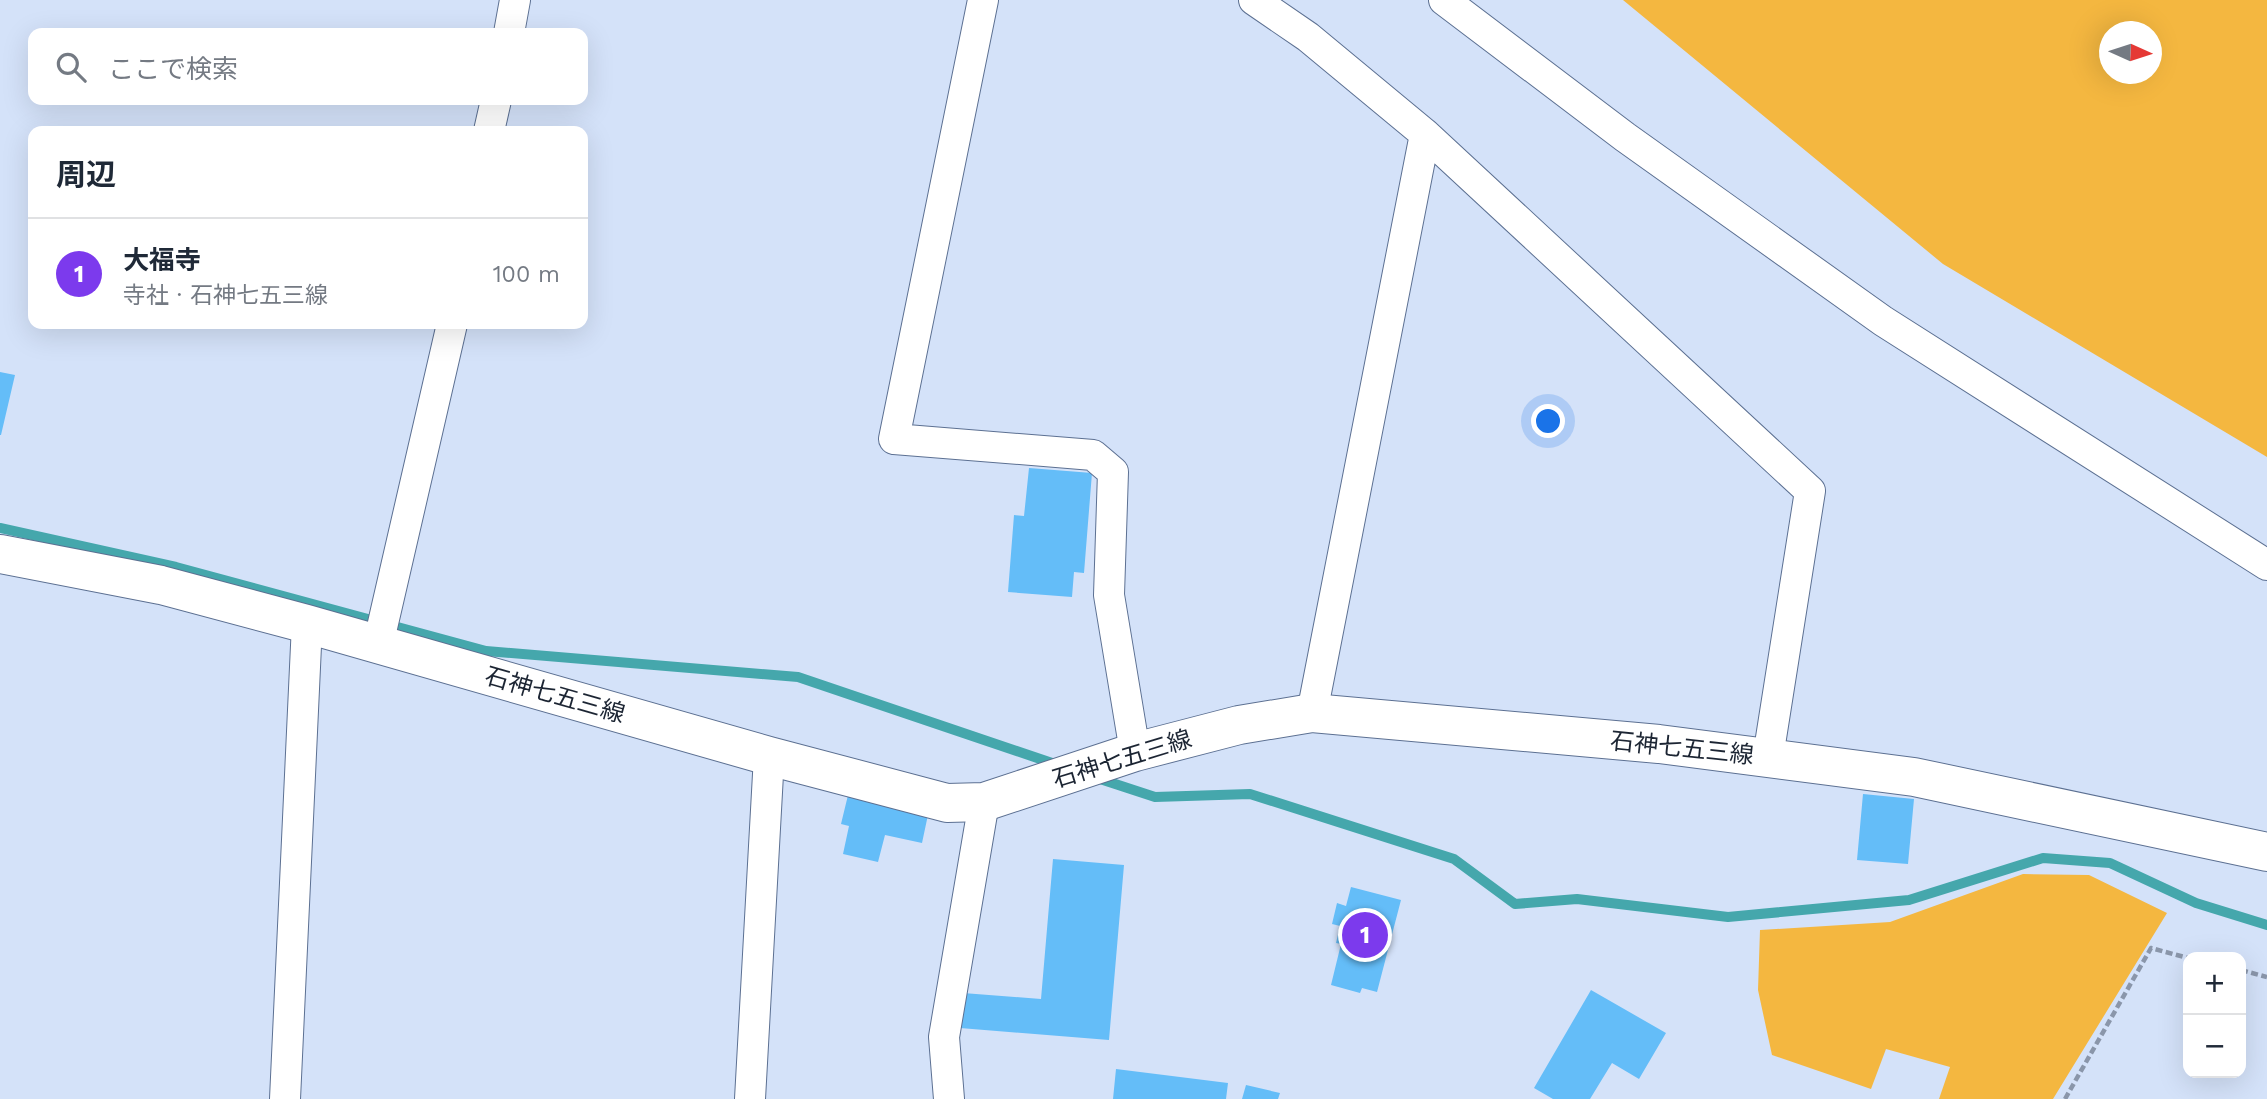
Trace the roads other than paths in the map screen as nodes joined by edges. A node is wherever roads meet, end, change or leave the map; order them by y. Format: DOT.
graph roads {
  1 [pos="515,0"];
  2 [pos="983,0"];
  3 [pos="1254,0"];
  4 [pos="1444,0"];
  5 [pos="510,28"];
  6 [pos="495,105"];
  7 [pos="490,126"];
  8 [pos="1425,134"];
  9 [pos="451,329"];
  10 [pos="0,554"];
  11 [pos="2267,565"];
  12 [pos="307,624"];
  13 [pos="378,645"];
  14 [pos="1312,713"];
  15 [pos="1135,752"];
  16 [pos="769,756"];
  17 [pos="1768,757"];
  18 [pos="984,802"];
  19 [pos="2267,852"];
  20 [pos="285,1099"];
  21 [pos="750,1099"];
  22 [pos="949,1099"];
  1 -- 5 [label="street"];
  2 -- 15 [label="street"];
  3 -- 8 [label="street"];
  4 -- 11 [label="street"];
  6 -- 7 [label="street"];
  8 -- 14 [label="street"];
  8 -- 17 [label="street"];
  9 -- 13 [label="street"];
  10 -- 12 [label="main road, 石神七五三線"];
  12 -- 13 [label="main road, 石神七五三線"];
  12 -- 20 [label="street"];
  13 -- 16 [label="main road, 石神七五三線"];
  14 -- 15 [label="main road, 石神七五三線"];
  14 -- 17 [label="main road, 石神七五三線"];
  15 -- 18 [label="main road, 石神七五三線"];
  16 -- 18 [label="main road, 石神七五三線"];
  16 -- 21 [label="street"];
  17 -- 19 [label="main road, 石神七五三線"];
  18 -- 22 [label="street"];
}
